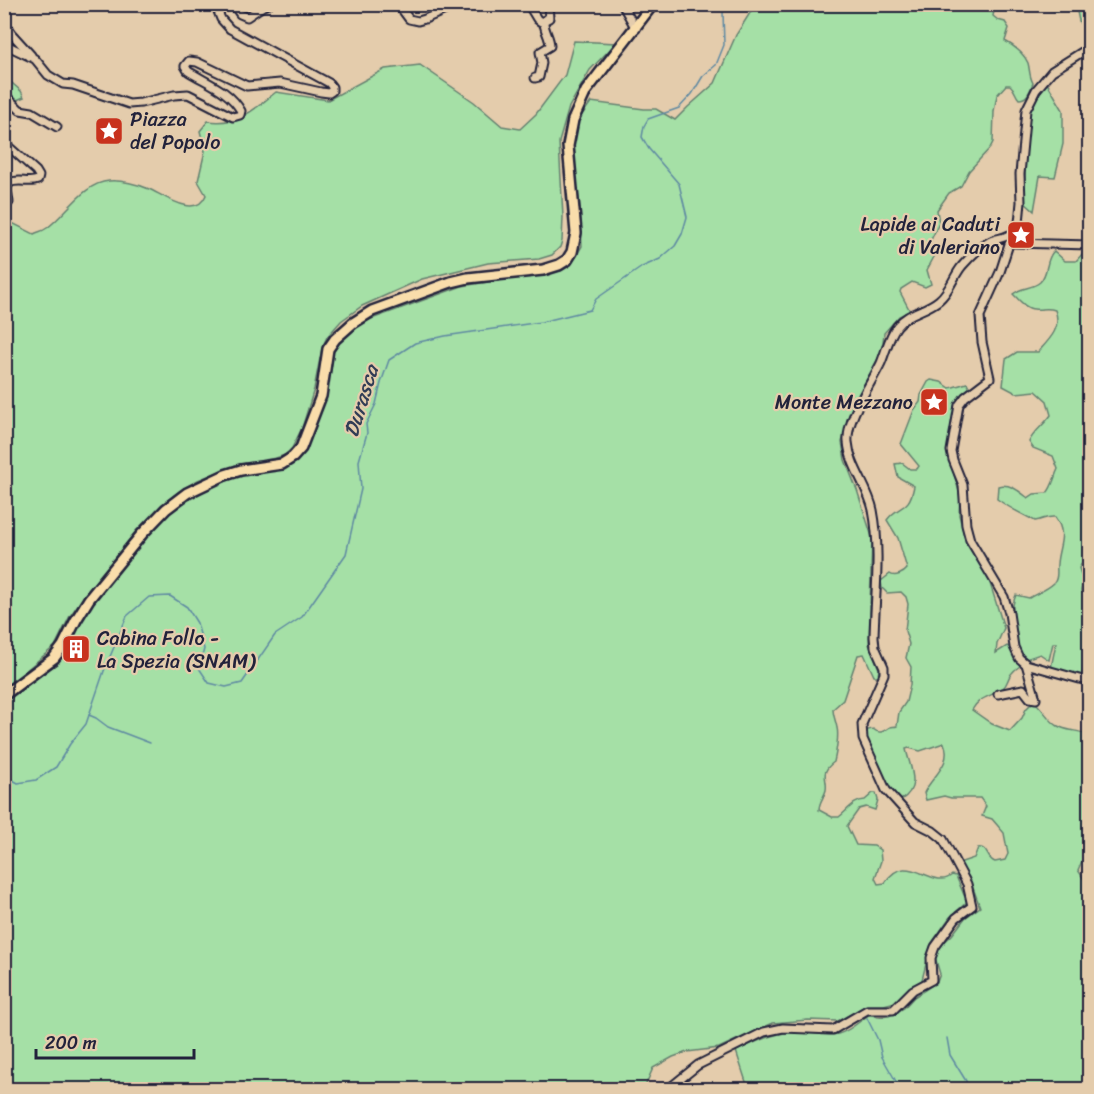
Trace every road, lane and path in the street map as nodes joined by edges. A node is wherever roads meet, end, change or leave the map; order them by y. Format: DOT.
graph roads {
  1 [pos="215,4"];
  2 [pos="233,4"];
  3 [pos="269,4"];
  4 [pos="398,4"];
  5 [pos="459,4"];
  6 [pos="528,4"];
  7 [pos="548,4"];
  8 [pos="622,4"];
  9 [pos="653,4"];
  10 [pos="4,22"];
  11 [pos="544,22"];
  12 [pos="636,29"];
  13 [pos="4,44"];
  14 [pos="1089,47"];
  15 [pos="35,59"];
  16 [pos="535,78"];
  17 [pos="4,94"];
  18 [pos="4,114"];
  19 [pos="57,127"];
  20 [pos="4,136"];
  21 [pos="5,204"];
  22 [pos="1010,241"];
  23 [pos="1089,245"];
  24 [pos="1026,664"];
  25 [pos="1089,682"];
  26 [pos="998,694"];
  27 [pos="4,695"];
  28 [pos="667,1089"];
  1 -- 15 [label="street"];
  2 -- 3 [label="street"];
  4 -- 5 [label="street"];
  6 -- 11 [label="street"];
  7 -- 11 [label="street"];
  8 -- 12 [label="street"];
  9 -- 12 [label="main road"];
  10 -- 15 [label="street"];
  11 -- 16 [label="street"];
  12 -- 27 [label="main road"];
  13 -- 15 [label="street"];
  14 -- 22 [label="street"];
  17 -- 19 [label="street"];
  18 -- 20 [label="street"];
  20 -- 21 [label="street"];
  22 -- 23 [label="street"];
  22 -- 24 [label="street"];
  22 -- 28 [label="street"];
  24 -- 25 [label="street"];
  24 -- 26 [label="street"];
}
